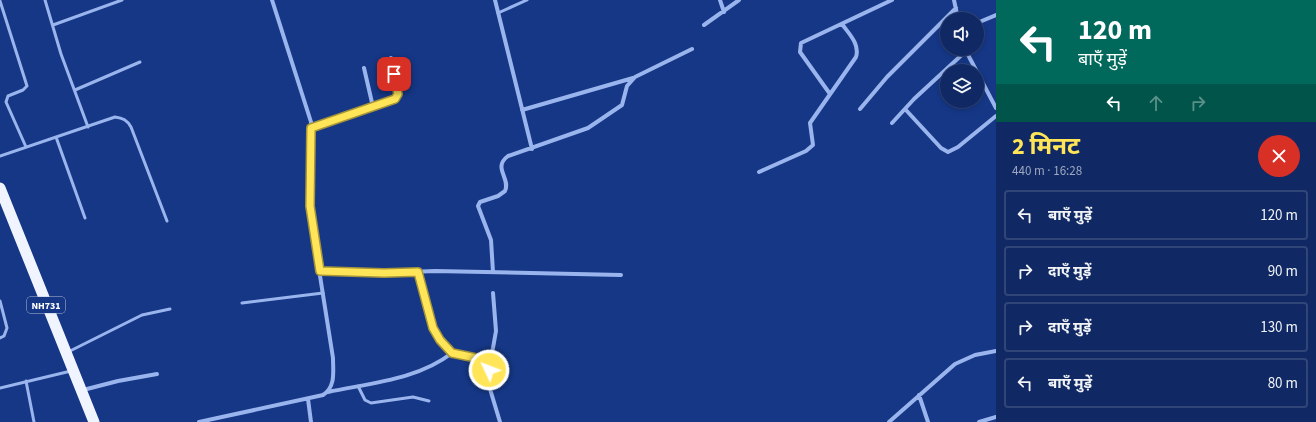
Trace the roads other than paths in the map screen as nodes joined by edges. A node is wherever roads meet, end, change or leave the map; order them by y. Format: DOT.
graph roads {
  1 [pos="45,0"];
  2 [pos="122,0"];
  3 [pos="272,0"];
  4 [pos="495,0"];
  5 [pos="527,0"];
  6 [pos="720,0"];
  7 [pos="739,0"];
  8 [pos="892,0"];
  9 [pos="954,0"];
  10 [pos="0,1"];
  11 [pos="956,8"];
  12 [pos="724,12"];
  13 [pos="957,12"];
  14 [pos="498,13"];
  15 [pos="996,15"];
  16 [pos="984,21"];
  17 [pos="842,24"];
  18 [pos="53,25"];
  19 [pos="704,26"];
  20 [pos="692,49"];
  21 [pos="960,56"];
  22 [pos="969,56"];
  23 [pos="391,58"];
  24 [pos="140,62"];
  25 [pos="364,68"];
  26 [pos="634,77"];
  27 [pos="75,90"];
  28 [pos="830,94"];
  29 [pos="373,107"];
  30 [pos="996,108"];
  31 [pos="860,109"];
  32 [pos="905,109"];
  33 [pos="522,110"];
  34 [pos="996,116"];
  35 [pos="892,123"];
  36 [pos="88,127"];
  37 [pos="311,128"];
  38 [pos="56,137"];
  39 [pos="26,148"];
  40 [pos="532,148"];
  41 [pos="0,156"];
  42 [pos="759,172"];
  43 [pos="0,188"];
  44 [pos="85,218"];
  45 [pos="167,221"];
  46 [pos="320,271"];
  47 [pos="418,272"];
  48 [pos="493,272"];
  49 [pos="621,275"];
  50 [pos="493,292"];
  51 [pos="323,293"];
  52 [pos="0,301"];
  53 [pos="242,303"];
  54 [pos="170,310"];
  55 [pos="0,338"];
  56 [pos="996,351"];
  57 [pos="65,353"];
  58 [pos="452,353"];
  59 [pos="489,365"];
  60 [pos="72,370"];
  61 [pos="157,374"];
  62 [pos="26,381"];
  63 [pos="358,386"];
  64 [pos="0,388"];
  65 [pos="81,391"];
  66 [pos="327,392"];
  67 [pos="919,395"];
  68 [pos="308,399"];
  69 [pos="429,401"];
  70 [pos="996,417"];
  71 [pos="34,422"];
  72 [pos="94,422"];
  73 [pos="199,422"];
  74 [pos="311,422"];
  75 [pos="500,422"];
  76 [pos="889,422"];
  77 [pos="928,422"];
  78 [pos="979,422"];
  1 -- 18 [label="lane"];
  2 -- 18 [label="lane"];
  3 -- 37 [label="street"];
  4 -- 14 [label="street"];
  5 -- 14 [label="lane"];
  6 -- 12 [label="street"];
  7 -- 12 [label="street"];
  8 -- 17 [label="street"];
  9 -- 11 [label="street"];
  10 -- 39 [label="lane"];
  11 -- 13 [label="street"];
  11 -- 31 [label="street"];
  12 -- 19 [label="street"];
  14 -- 33 [label="street"];
  15 -- 16 [label="street"];
  17 -- 28 [label="street"];
  17 -- 28 [label="street"];
  18 -- 27 [label="lane"];
  20 -- 26 [label="street"];
  21 -- 32 [label="street"];
  22 -- 30 [label="street"];
  23 -- 29 [label="street"];
  24 -- 27 [label="lane"];
  25 -- 29 [label="street"];
  26 -- 33 [label="street"];
  26 -- 40 [label="street"];
  27 -- 36 [label="lane"];
  28 -- 42 [label="street"];
  29 -- 37 [label="street"];
  32 -- 34 [label="street"];
  32 -- 35 [label="street"];
  33 -- 40 [label="street"];
  36 -- 38 [label="lane"];
  36 -- 45 [label="lane"];
  37 -- 46 [label="street"];
  38 -- 39 [label="lane"];
  38 -- 44 [label="lane"];
  39 -- 41 [label="lane"];
  40 -- 48 [label="street"];
  43 -- 57 [label="highway, NH731"];
  46 -- 47 [label="street"];
  46 -- 51 [label="street"];
  47 -- 48 [label="street"];
  47 -- 58 [label="street"];
  48 -- 49 [label="street"];
  50 -- 59 [label="street"];
  51 -- 53 [label="lane"];
  51 -- 66 [label="street"];
  52 -- 55 [label="lane"];
  54 -- 57 [label="lane"];
  56 -- 67 [label="street"];
  57 -- 60 [label="highway, NH731"];
  58 -- 59 [label="street"];
  58 -- 63 [label="street"];
  59 -- 75 [label="street"];
  60 -- 62 [label="lane"];
  60 -- 65 [label="highway, NH731"];
  61 -- 65 [label="street"];
  62 -- 64 [label="lane"];
  62 -- 71 [label="lane"];
  63 -- 66 [label="street"];
  63 -- 69 [label="lane"];
  65 -- 72 [label="highway, NH731"];
  66 -- 68 [label="street"];
  67 -- 76 [label="street"];
  67 -- 77 [label="street"];
  68 -- 73 [label="street"];
  68 -- 74 [label="street"];
  70 -- 78 [label="street"];
}
